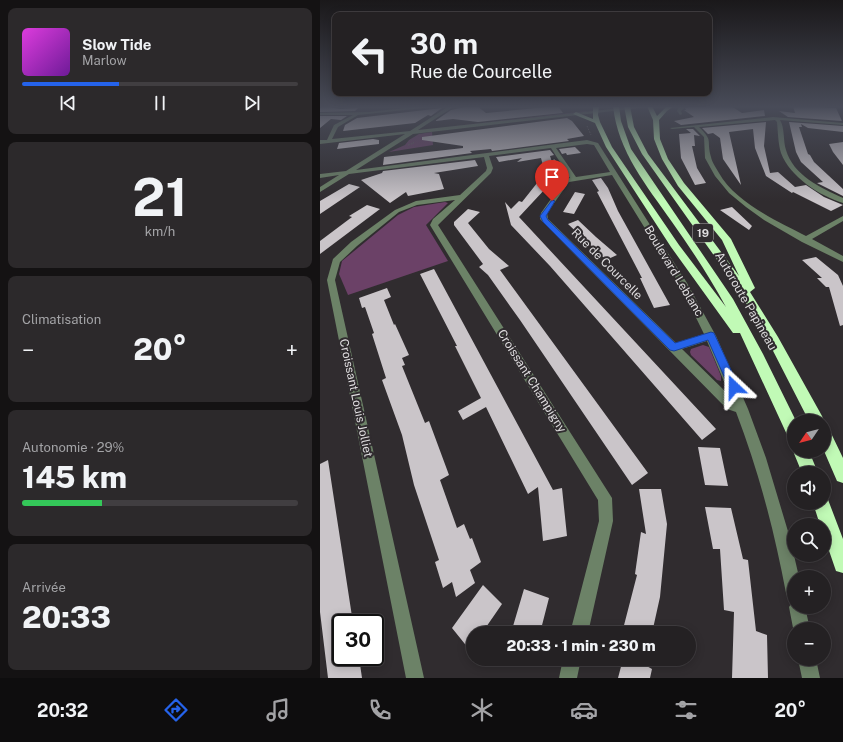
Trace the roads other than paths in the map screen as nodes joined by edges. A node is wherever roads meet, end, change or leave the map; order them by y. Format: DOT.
graph roads {
  1 [pos="323,138"];
  2 [pos="340,138"];
  3 [pos="359,138"];
  4 [pos="405,138"];
  5 [pos="605,138"];
  6 [pos="623,138"];
  7 [pos="637,138"];
  8 [pos="657,138"];
  9 [pos="706,138"];
  10 [pos="782,138"];
  11 [pos="330,139"];
  12 [pos="320,142"];
  13 [pos="553,147"];
  14 [pos="486,155"];
  15 [pos="347,173"];
  16 [pos="615,173"];
  17 [pos="320,176"];
  18 [pos="574,178"];
  19 [pos="320,190"];
  20 [pos="462,197"];
  21 [pos="843,201"];
  22 [pos="843,218"];
  23 [pos="805,240"];
  24 [pos="843,259"];
  25 [pos="711,336"];
  26 [pos="674,348"];
  27 [pos="784,358"];
  28 [pos="760,361"];
  29 [pos="742,409"];
  30 [pos="813,414"];
  31 [pos="787,419"];
  32 [pos="831,449"];
  33 [pos="843,476"];
  34 [pos="824,510"];
  35 [pos="843,564"];
  36 [pos="789,570"];
  37 [pos="581,626"];
  38 [pos="571,666"];
  39 [pos="808,666"];
  40 [pos="415,678"];
  41 [pos="568,678"];
  42 [pos="811,678"];
  1 -- 11 [label="street"];
  2 -- 11 [label="street"];
  3 -- 11 [label="street"];
  4 -- 15 [label="street"];
  5 -- 28 [label="highway"];
  6 -- 28 [label="highway, Autoroute Papineau / 19"];
  7 -- 27 [label="highway, Autoroute Papineau / 19"];
  8 -- 27 [label="highway"];
  9 -- 23 [label="street"];
  10 -- 21 [label="street"];
  11 -- 12 [label="street"];
  13 -- 14 [label="street"];
  13 -- 16 [label="street, Boulevard Leblanc"];
  13 -- 18 [label="street"];
  14 -- 15 [label="street"];
  14 -- 20 [label="street, Croissant Champigny"];
  15 -- 17 [label="street"];
  15 -- 19 [label="street"];
  16 -- 18 [label="street"];
  16 -- 25 [label="street, Boulevard Leblanc"];
  18 -- 26 [label="street, Rue de Courcelle"];
  20 -- 37 [label="street, Croissant Champigny"];
  20 -- 40 [label="street, Croissant Louis Jolliet"];
  22 -- 23 [label="street"];
  23 -- 24 [label="street"];
  25 -- 26 [label="street"];
  25 -- 29 [label="street, Boulevard Leblanc"];
  26 -- 29 [label="street, Rue de Courcelle"];
  27 -- 30 [label="highway, Autoroute Papineau / 19"];
  28 -- 31 [label="highway, Autoroute Papineau / 19"];
  29 -- 36 [label="street, Boulevard Leblanc"];
  32 -- 33 [label="highway"];
  34 -- 35 [label="highway"];
  38 -- 41 [label="street"];
  39 -- 42 [label="street"];
}
